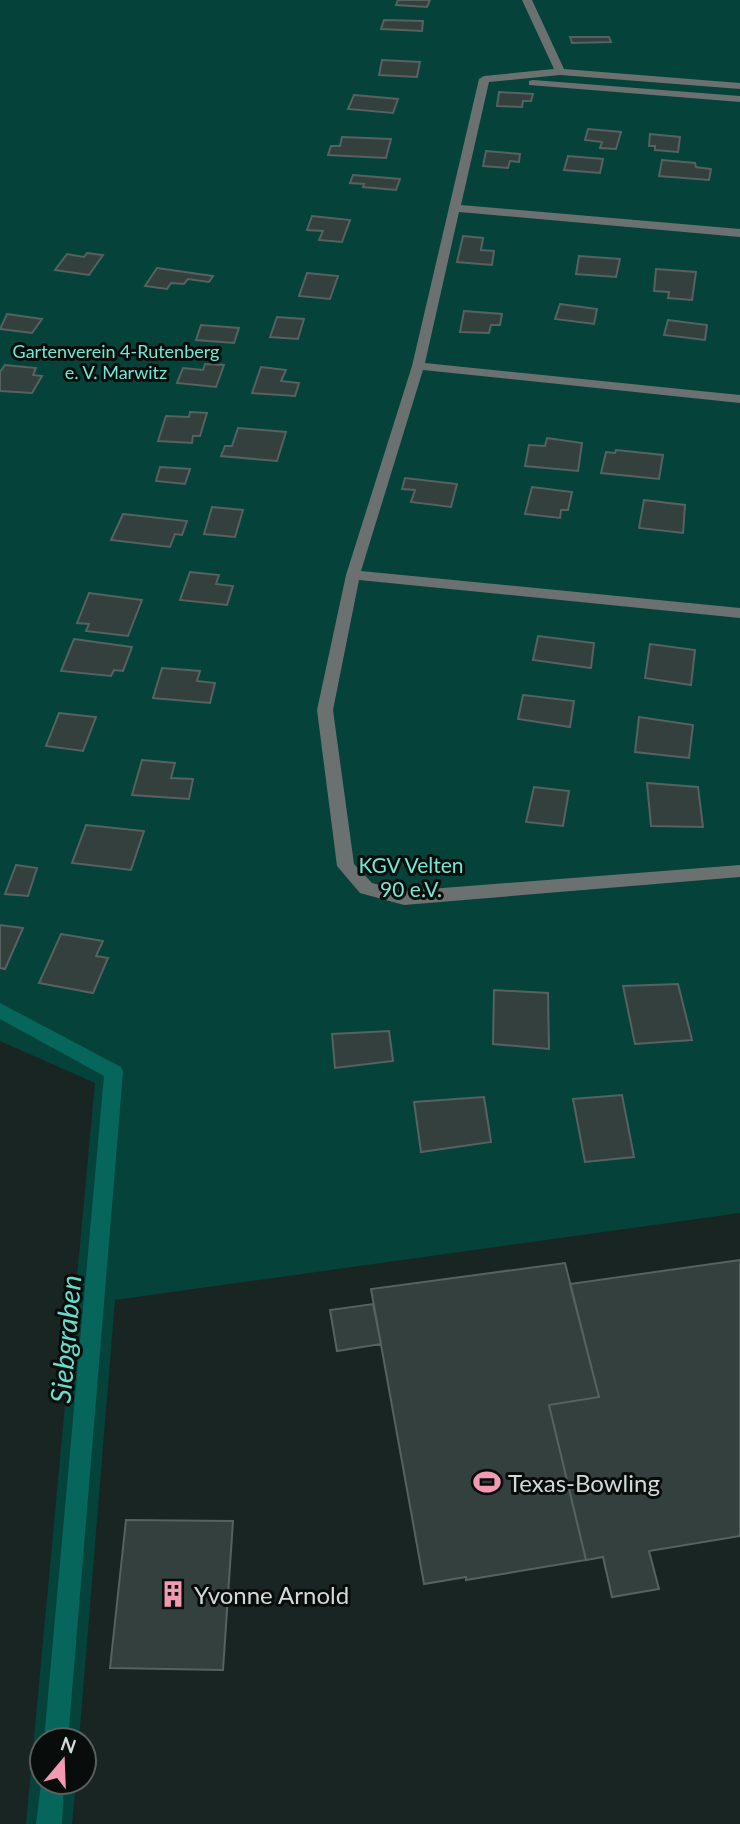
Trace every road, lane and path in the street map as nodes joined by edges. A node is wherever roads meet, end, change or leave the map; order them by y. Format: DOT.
graph roads {
  1 [pos="527,0"];
  2 [pos="560,72"];
  3 [pos="484,79"];
  4 [pos="740,86"];
  5 [pos="740,99"];
  6 [pos="453,208"];
  7 [pos="740,233"];
  8 [pos="418,366"];
  9 [pos="740,399"];
  10 [pos="353,575"];
  11 [pos="740,613"];
  12 [pos="740,871"];
  1 -- 2 [label="lane"];
  2 -- 3 [label="lane"];
  2 -- 4 [label="lane"];
  3 -- 5 [label="lane"];
  3 -- 6 [label="lane"];
  6 -- 7 [label="lane"];
  6 -- 8 [label="lane"];
  8 -- 9 [label="lane"];
  8 -- 10 [label="lane"];
  10 -- 11 [label="lane"];
  10 -- 12 [label="lane"];
}
